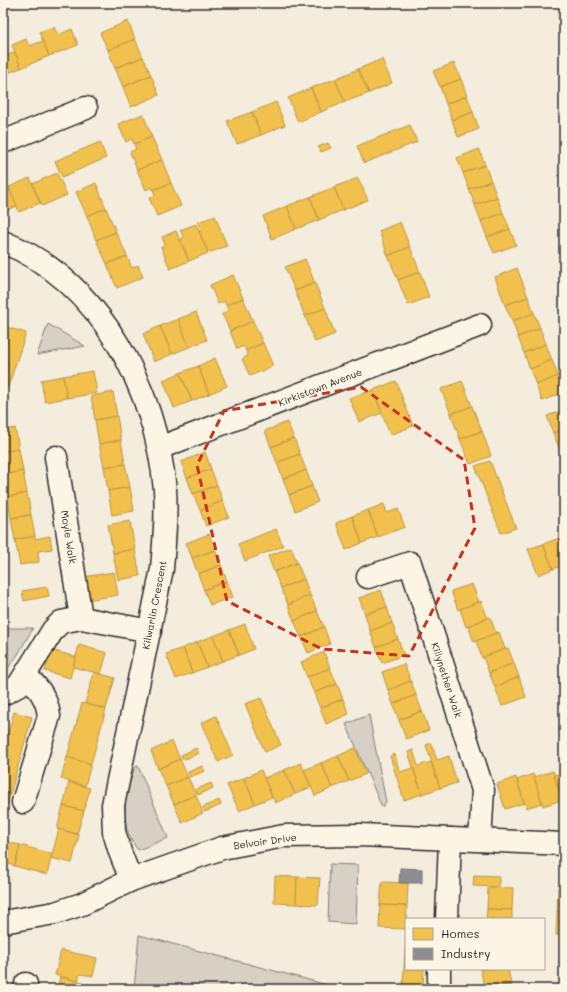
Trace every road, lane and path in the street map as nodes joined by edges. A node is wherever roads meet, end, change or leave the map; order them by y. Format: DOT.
graph roads {
  1 [pos="86,108"];
  2 [pos="3,142"];
  3 [pos="3,242"];
  4 [pos="480,325"];
  5 [pos="159,448"];
  6 [pos="56,457"];
  7 [pos="368,577"];
  8 [pos="81,618"];
  9 [pos="150,630"];
  10 [pos="26,676"];
  11 [pos="3,694"];
  12 [pos="23,802"];
  13 [pos="450,839"];
  14 [pos="480,840"];
  15 [pos="564,844"];
  16 [pos="131,880"];
  17 [pos="447,918"];
  18 [pos="3,922"];
  1 -- 2 [label="street"];
  3 -- 5 [label="street, Kilwarlin Crescent"];
  4 -- 5 [label="street, Kirkistown Avenue"];
  5 -- 9 [label="street, Kilwarlin Crescent"];
  6 -- 8 [label="street, Moyle Walk"];
  7 -- 14 [label="street, Killynether Walk"];
  8 -- 9 [label="street"];
  8 -- 10 [label="street"];
  9 -- 16 [label="street, Kilwarlin Crescent"];
  10 -- 11 [label="street"];
  10 -- 12 [label="street"];
  13 -- 14 [label="street, Belvoir Drive"];
  13 -- 16 [label="street, Belvoir Drive"];
  13 -- 17 [label="street"];
  14 -- 15 [label="street, Belvoir Drive"];
  16 -- 18 [label="street, Belvoir Drive"];
}
